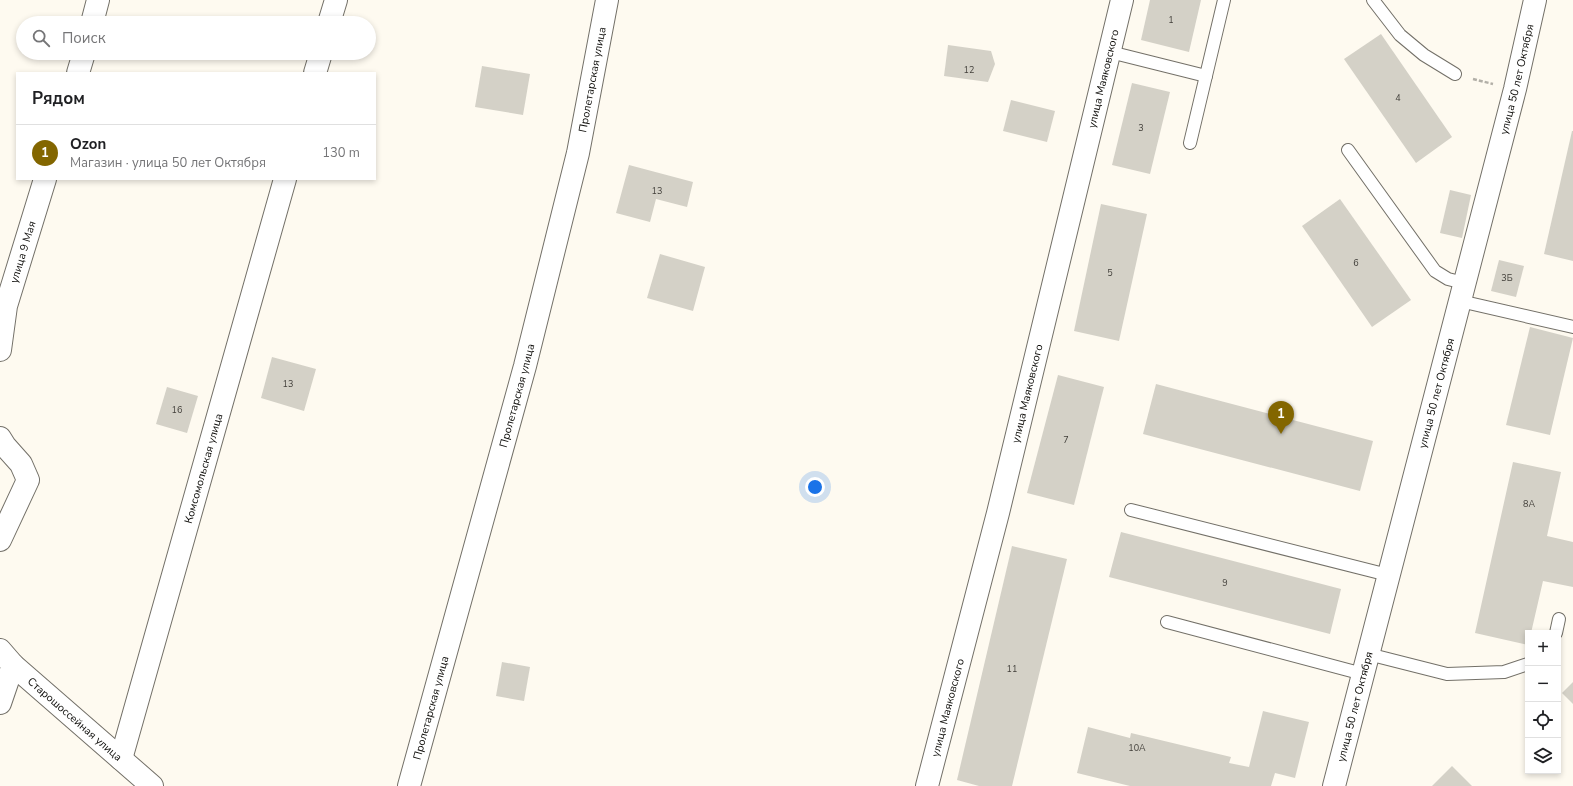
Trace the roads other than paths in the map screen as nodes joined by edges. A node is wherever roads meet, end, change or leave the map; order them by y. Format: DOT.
graph roads {
  1 [pos="98,0"];
  2 [pos="336,0"];
  3 [pos="607,0"];
  4 [pos="1122,0"];
  5 [pos="1224,0"];
  6 [pos="1373,0"];
  7 [pos="1535,0"];
  8 [pos="94,16"];
  9 [pos="331,16"];
  10 [pos="1110,52"];
  11 [pos="82,60"];
  12 [pos="319,60"];
  13 [pos="78,72"];
  14 [pos="315,72"];
  15 [pos="1455,74"];
  16 [pos="1206,76"];
  17 [pos="1190,143"];
  18 [pos="1348,150"];
  19 [pos="45,180"];
  20 [pos="285,180"];
  21 [pos="1462,292"];
  22 [pos="1573,327"];
  23 [pos="0,350"];
  24 [pos="0,438"];
  25 [pos="1131,510"];
  26 [pos="0,540"];
  27 [pos="1388,575"];
  28 [pos="1560,619"];
  29 [pos="1167,622"];
  30 [pos="1557,630"];
  31 [pos="7,658"];
  32 [pos="1365,664"];
  33 [pos="1525,665"];
  34 [pos="0,703"];
  35 [pos="122,759"];
  36 [pos="152,786"];
  37 [pos="409,786"];
  38 [pos="927,786"];
  39 [pos="1334,786"];
  1 -- 8 [label="street"];
  2 -- 9 [label="street"];
  3 -- 37 [label="street, Пролетарская улица"];
  4 -- 10 [label="street, улица Маяковского"];
  5 -- 16 [label="lane"];
  6 -- 15 [label="lane"];
  7 -- 21 [label="street, улица 50 лет Октября"];
  10 -- 16 [label="lane"];
  10 -- 38 [label="street, улица Маяковского"];
  11 -- 13 [label="street"];
  12 -- 14 [label="street"];
  16 -- 17 [label="lane"];
  18 -- 21 [label="lane"];
  19 -- 23 [label="street, улица 9 Мая"];
  20 -- 35 [label="street, Комсомольская улица"];
  21 -- 22 [label="lane"];
  21 -- 27 [label="street, улица 50 лет Октября"];
  24 -- 26 [label="street"];
  25 -- 27 [label="lane"];
  27 -- 32 [label="street, улица 50 лет Октября"];
  28 -- 30 [label="lane"];
  29 -- 32 [label="lane"];
  31 -- 34 [label="street"];
  31 -- 35 [label="street, Старошоссейная улица"];
  32 -- 33 [label="lane"];
  32 -- 39 [label="street, улица 50 лет Октября"];
  35 -- 36 [label="street, Старошоссейная улица"];
}
